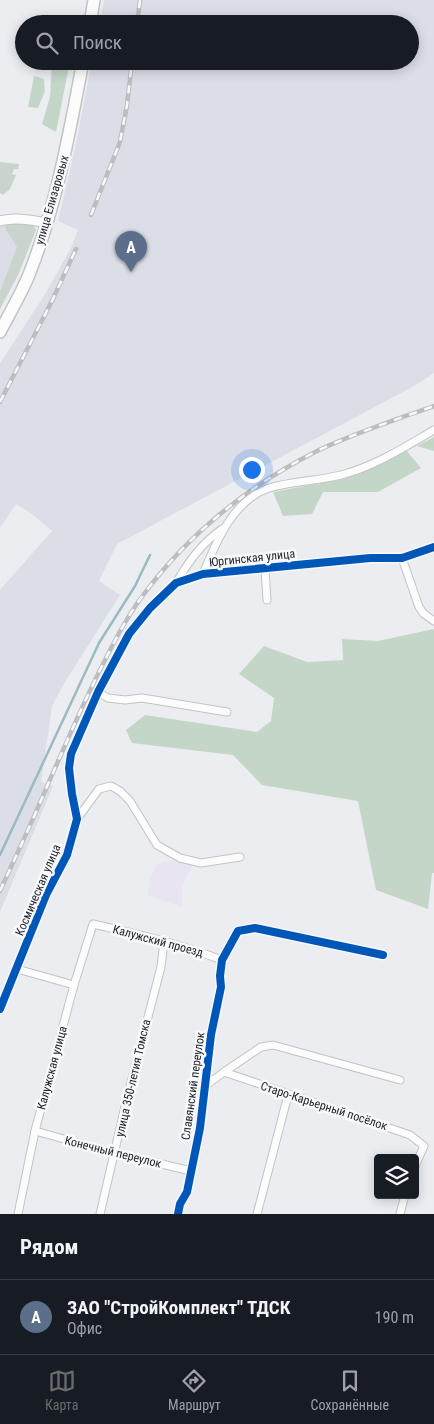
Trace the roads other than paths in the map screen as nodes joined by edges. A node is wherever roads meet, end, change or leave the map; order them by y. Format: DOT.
graph roads {
  1 [pos="94,0"];
  2 [pos="92,15"];
  3 [pos="81,70"];
  4 [pos="0,221"];
  5 [pos="47,223"];
  6 [pos="0,332"];
  7 [pos="434,430"];
  8 [pos="226,526"];
  9 [pos="434,547"];
  10 [pos="402,558"];
  11 [pos="265,570"];
  12 [pos="203,574"];
  13 [pos="176,583"];
  14 [pos="267,600"];
  15 [pos="434,621"];
  16 [pos="98,692"];
  17 [pos="227,712"];
  18 [pos="77,820"];
  19 [pos="240,857"];
  20 [pos="93,924"];
  21 [pos="164,942"];
  22 [pos="383,955"];
  23 [pos="222,960"];
  24 [pos="17,968"];
  25 [pos="74,985"];
  26 [pos="0,1009"];
  27 [pos="224,1072"];
  28 [pos="400,1080"];
  29 [pos="205,1086"];
  30 [pos="288,1095"];
  31 [pos="35,1131"];
  32 [pos="115,1153"];
  33 [pos="419,1157"];
  34 [pos="191,1171"];
  35 [pos="403,1199"];
  36 [pos="18,1214"];
  37 [pos="100,1214"];
  38 [pos="178,1214"];
  39 [pos="257,1214"];
  40 [pos="400,1214"];
  1 -- 2 [label="main road"];
  3 -- 5 [label="main road, улица Елизаровых"];
  4 -- 5 [label="street"];
  5 -- 6 [label="main road, улица Елизаровых"];
  7 -- 8 [label="street"];
  8 -- 12 [label="street"];
  8 -- 13 [label="street"];
  9 -- 10 [label="street, Юргинская улица"];
  10 -- 11 [label="street, Юргинская улица"];
  10 -- 15 [label="street"];
  11 -- 12 [label="street, Юргинская улица"];
  11 -- 14 [label="street"];
  12 -- 13 [label="street, Юргинская улица"];
  13 -- 16 [label="street, Юргинская улица"];
  16 -- 17 [label="street"];
  16 -- 18 [label="street, Космическая улица"];
  18 -- 19 [label="street"];
  18 -- 24 [label="street, Космическая улица"];
  20 -- 21 [label="street, Калужский проезд"];
  20 -- 25 [label="street, Калужская улица"];
  21 -- 23 [label="street, Калужский проезд"];
  21 -- 32 [label="street, улица 350-летия Томска"];
  22 -- 23 [label="street"];
  23 -- 29 [label="street, Славянский переулок"];
  24 -- 25 [label="street"];
  24 -- 26 [label="street, Космическая улица"];
  25 -- 31 [label="street, Калужская улица"];
  27 -- 28 [label="street"];
  27 -- 29 [label="street"];
  27 -- 30 [label="street, Старо-Карьерный посёлок"];
  29 -- 34 [label="street, Славянский переулок"];
  30 -- 33 [label="street, Старо-Карьерный посёлок"];
  30 -- 39 [label="street"];
  31 -- 32 [label="street, Конечный переулок"];
  31 -- 36 [label="street, Калужская улица"];
  32 -- 34 [label="street, Конечный переулок"];
  32 -- 37 [label="street, улица 350-летия Томска"];
  34 -- 38 [label="street, Славянский переулок"];
  35 -- 40 [label="street"];
}
